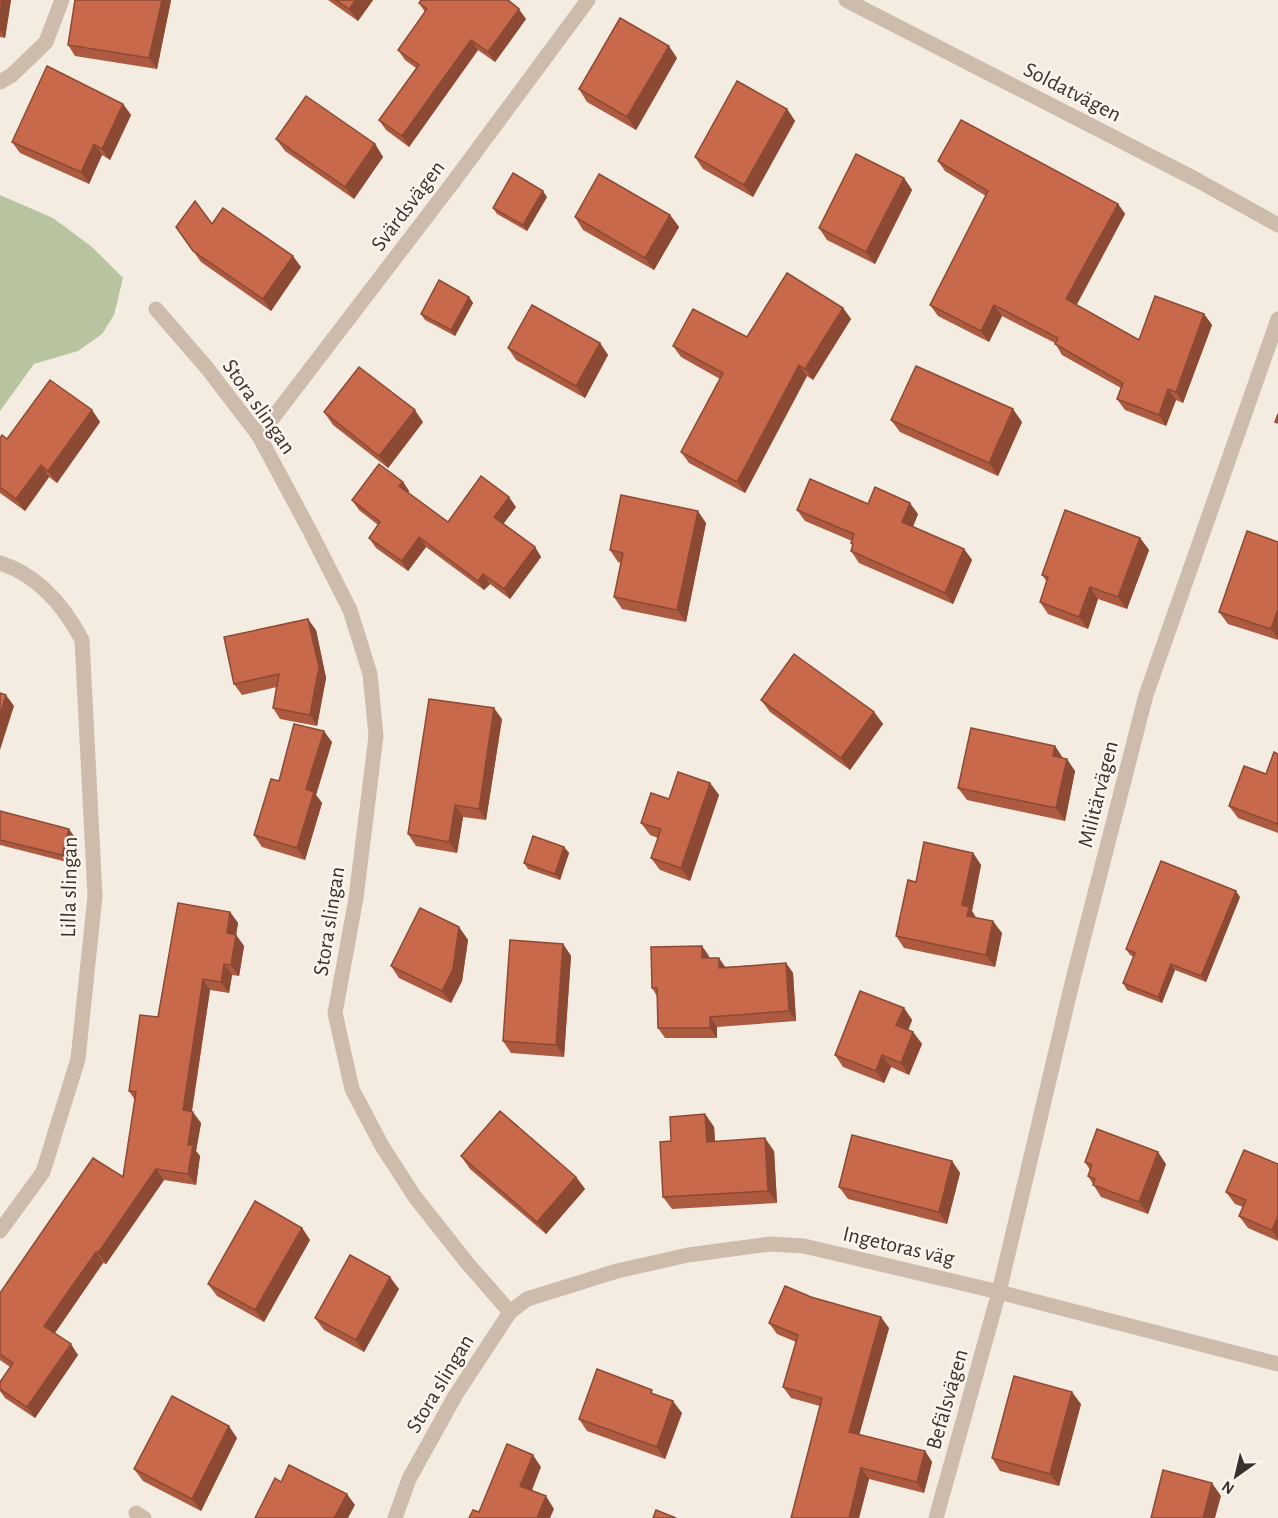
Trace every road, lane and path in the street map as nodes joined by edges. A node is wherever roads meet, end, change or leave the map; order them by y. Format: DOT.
graph roads {
  1 [pos="62,0"];
  2 [pos="588,0"];
  3 [pos="846,0"];
  4 [pos="0,82"];
  5 [pos="1278,225"];
  6 [pos="156,309"];
  7 [pos="1278,319"];
  8 [pos="259,436"];
  9 [pos="0,563"];
  10 [pos="0,1231"];
  11 [pos="999,1292"];
  12 [pos="510,1312"];
  13 [pos="1278,1364"];
  14 [pos="395,1518"];
  15 [pos="936,1518"];
  1 -- 4 [label="street"];
  2 -- 8 [label="street, Svärdsvägen"];
  3 -- 5 [label="street, Soldatvägen"];
  6 -- 8 [label="street, Stora slingan"];
  7 -- 11 [label="street, Militärvägen"];
  8 -- 12 [label="street, Stora slingan"];
  9 -- 10 [label="street, Lilla slingan"];
  11 -- 12 [label="street, Ingetoras väg"];
  11 -- 13 [label="street, Ingetoras väg"];
  11 -- 15 [label="street, Befälsvägen"];
  12 -- 14 [label="street, Stora slingan"];
}
